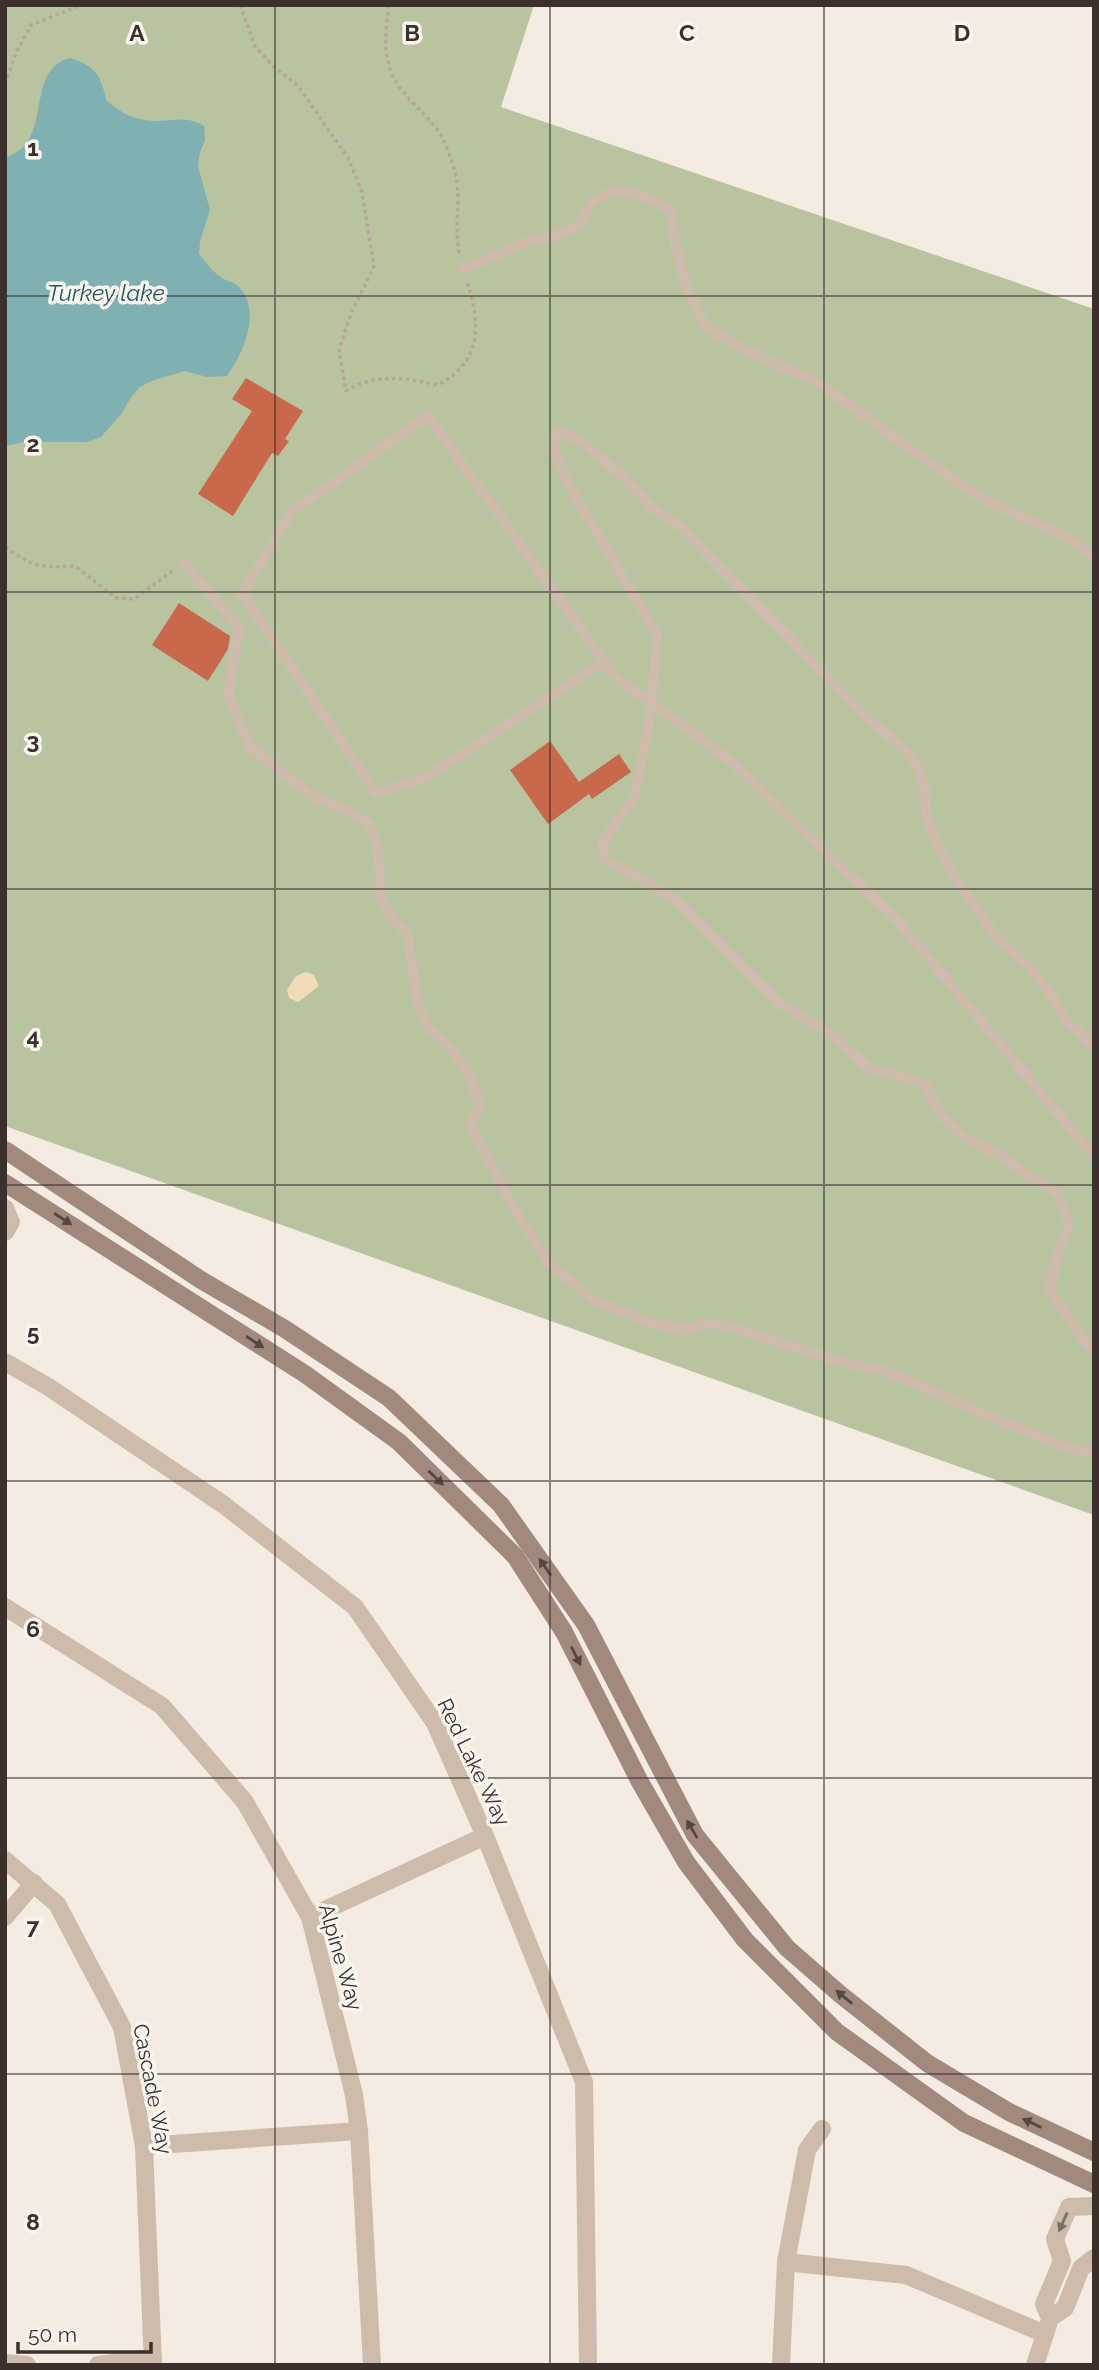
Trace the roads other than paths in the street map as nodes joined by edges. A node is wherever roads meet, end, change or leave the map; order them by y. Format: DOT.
graph roads {
  1 [pos="463,270"];
  2 [pos="1094,557"];
  3 [pos="186,564"];
  4 [pos="604,662"];
  5 [pos="651,703"];
  6 [pos="1094,1046"];
  7 [pos="5,1150"];
  8 [pos="1094,1157"];
  9 [pos="24,1163"];
  10 [pos="7,1189"];
  11 [pos="5,1208"];
  12 [pos="5,1232"];
  13 [pos="1094,1351"];
  14 [pos="5,1362"];
  15 [pos="1094,1452"];
  16 [pos="5,1607"];
  17 [pos="485,1836"];
  18 [pos="5,1860"];
  19 [pos="34,1883"];
  20 [pos="5,1917"];
  21 [pos="310,1917"];
  22 [pos="822,2129"];
  23 [pos="359,2132"];
  24 [pos="144,2146"];
  25 [pos="1094,2152"];
  26 [pos="1094,2184"];
  27 [pos="1094,2206"];
  28 [pos="1062,2261"];
  29 [pos="786,2262"];
  30 [pos="1088,2263"];
  31 [pos="1048,2326"];
  32 [pos="153,2362"];
  33 [pos="5,2363"];
  34 [pos="27,2365"];
  35 [pos="98,2365"];
  36 [pos="372,2365"];
  37 [pos="588,2365"];
  38 [pos="782,2365"];
  39 [pos="1035,2365"];
  1 -- 2 [label="lane"];
  3 -- 15 [label="lane"];
  4 -- 4 [label="lane"];
  4 -- 5 [label="lane"];
  5 -- 6 [label="lane"];
  5 -- 8 [label="lane"];
  5 -- 13 [label="lane"];
  7 -- 9 [label="main road"];
  9 -- 10 [label="main road"];
  25 -- 9 [label="main road, one-way"];
  10 -- 26 [label="main road, one-way"];
  11 -- 12 [label="street"];
  14 -- 17 [label="street, Red Lake Way"];
  16 -- 21 [label="street, Alpine Way"];
  17 -- 21 [label="street"];
  17 -- 37 [label="street, Red Lake Way"];
  18 -- 19 [label="street, Cascade Way"];
  19 -- 20 [label="street"];
  19 -- 24 [label="street, Cascade Way"];
  21 -- 23 [label="street, Alpine Way"];
  22 -- 29 [label="street"];
  23 -- 24 [label="street"];
  23 -- 36 [label="street, Alpine Way"];
  24 -- 32 [label="street, Cascade Way"];
  27 -- 28 [label="street, one-way"];
  28 -- 30 [label="street"];
  28 -- 31 [label="street"];
  29 -- 31 [label="street"];
  29 -- 38 [label="street"];
  30 -- 31 [label="street"];
  31 -- 39 [label="street"];
  32 -- 35 [label="street"];
  33 -- 34 [label="street"];
}
